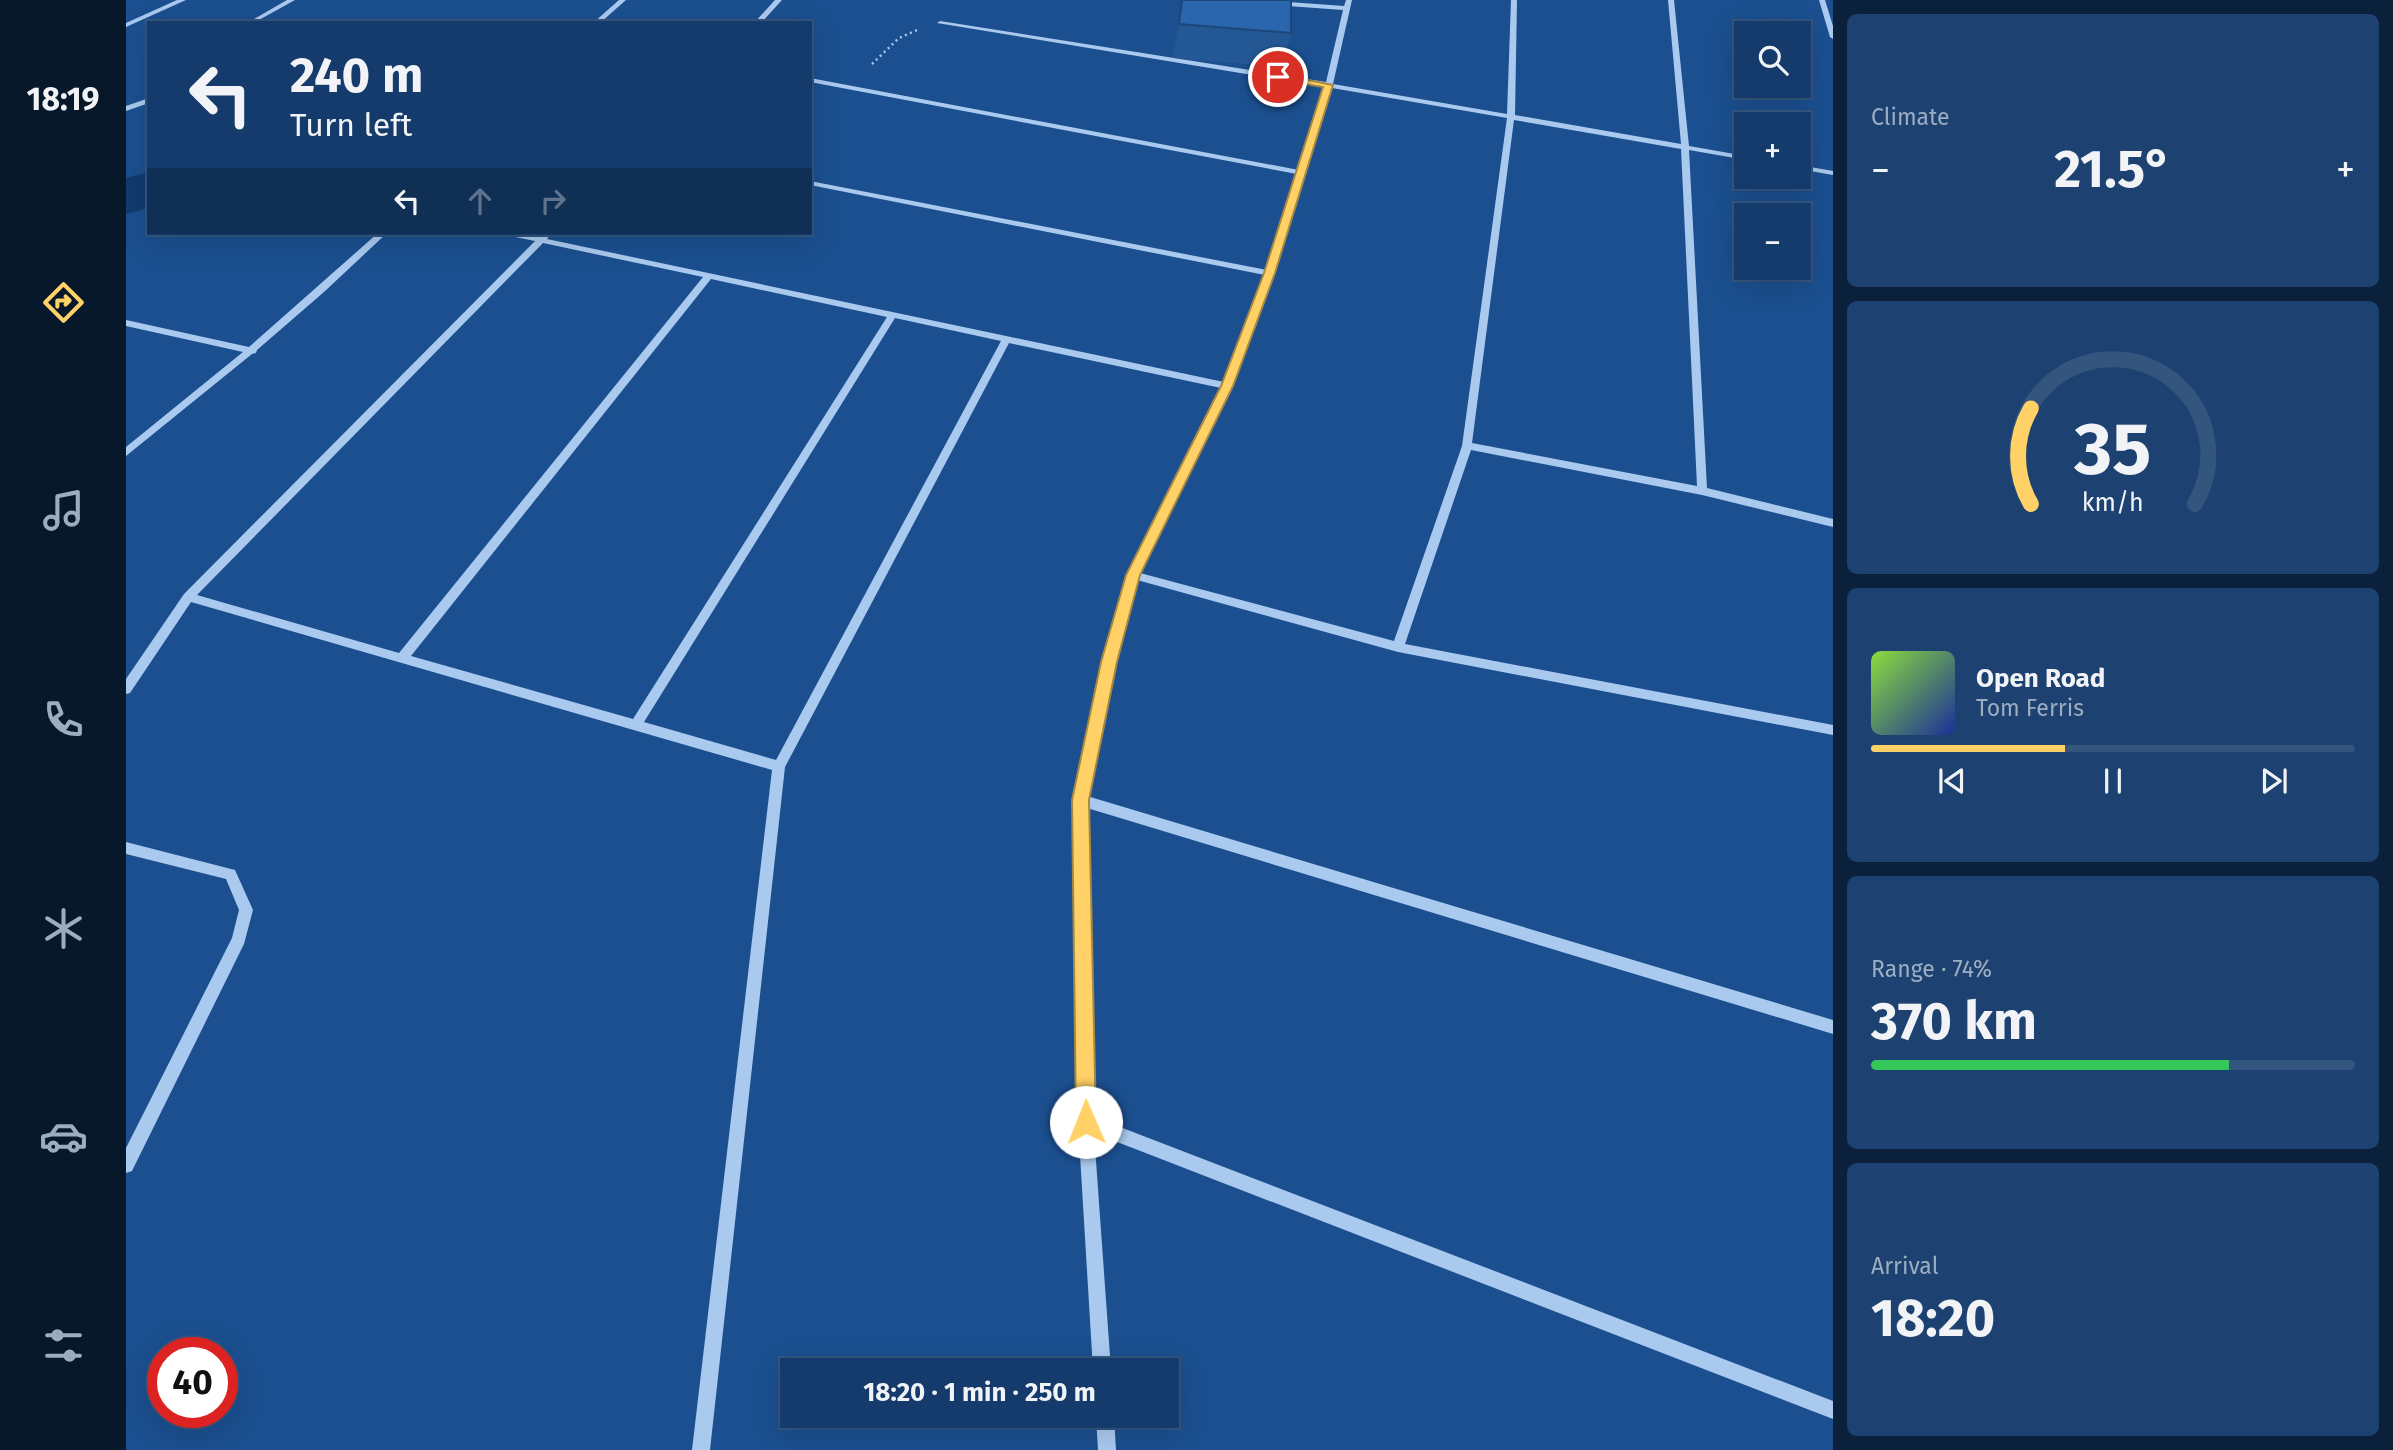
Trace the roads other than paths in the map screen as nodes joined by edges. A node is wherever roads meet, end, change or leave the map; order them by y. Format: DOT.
graph roads {
  1 [pos="183,0"];
  2 [pos="292,0"];
  3 [pos="623,0"];
  4 [pos="779,0"];
  5 [pos="1514,0"];
  6 [pos="1671,0"];
  7 [pos="1822,0"];
  8 [pos="1264,3"];
  9 [pos="1348,4"];
  10 [pos="257,19"];
  11 [pos="598,21"];
  12 [pos="759,21"];
  13 [pos="940,23"];
  14 [pos="126,25"];
  15 [pos="1833,37"];
  16 [pos="812,80"];
  17 [pos="1329,85"];
  18 [pos="147,101"];
  19 [pos="126,109"];
  20 [pos="1511,117"];
  21 [pos="1685,147"];
  22 [pos="1734,156"];
  23 [pos="1811,169"];
  24 [pos="1299,172"];
  25 [pos="1833,173"];
  26 [pos="812,183"];
  27 [pos="381,235"];
  28 [pos="526,235"];
  29 [pos="544,237"];
  30 [pos="1270,273"];
  31 [pos="709,276"];
  32 [pos="892,314"];
  33 [pos="126,323"];
  34 [pos="1007,338"];
  35 [pos="253,351"];
  36 [pos="1227,386"];
  37 [pos="1466,446"];
  38 [pos="126,452"];
  39 [pos="1702,491"];
  40 [pos="1833,523"];
  41 [pos="1133,575"];
  42 [pos="188,597"];
  43 [pos="1398,647"];
  44 [pos="402,657"];
  45 [pos="126,689"];
  46 [pos="636,725"];
  47 [pos="1833,730"];
  48 [pos="779,766"];
  49 [pos="1080,800"];
  50 [pos="126,848"];
  51 [pos="1833,1027"];
  52 [pos="1086,1122"];
  53 [pos="126,1165"];
  54 [pos="1101,1358"];
  55 [pos="1833,1410"];
  56 [pos="1106,1428"];
  57 [pos="701,1450"];
  58 [pos="1107,1450"];
  1 -- 14 [label="street"];
  2 -- 10 [label="street"];
  3 -- 11 [label="street"];
  4 -- 12 [label="street"];
  5 -- 20 [label="street"];
  6 -- 21 [label="street"];
  7 -- 15 [label="street"];
  8 -- 9 [label="street"];
  9 -- 17 [label="street"];
  13 -- 17 [label="street"];
  16 -- 24 [label="street"];
  17 -- 20 [label="street"];
  17 -- 24 [label="street"];
  18 -- 19 [label="street"];
  20 -- 21 [label="street"];
  20 -- 37 [label="street"];
  21 -- 22 [label="street"];
  21 -- 39 [label="street"];
  23 -- 25 [label="street"];
  24 -- 30 [label="street"];
  26 -- 30 [label="street"];
  27 -- 35 [label="street"];
  28 -- 29 [label="street"];
  29 -- 31 [label="street"];
  29 -- 42 [label="street"];
  30 -- 36 [label="street"];
  31 -- 32 [label="street"];
  31 -- 44 [label="street"];
  32 -- 34 [label="street"];
  32 -- 46 [label="street"];
  33 -- 35 [label="street"];
  34 -- 36 [label="street"];
  34 -- 48 [label="street"];
  35 -- 38 [label="street"];
  36 -- 41 [label="street"];
  37 -- 39 [label="street"];
  37 -- 43 [label="street"];
  39 -- 40 [label="street"];
  41 -- 43 [label="street"];
  41 -- 49 [label="street"];
  42 -- 44 [label="street"];
  42 -- 45 [label="street"];
  43 -- 47 [label="street"];
  44 -- 46 [label="street"];
  46 -- 48 [label="street"];
  48 -- 57 [label="street"];
  49 -- 51 [label="street"];
  49 -- 52 [label="street"];
  50 -- 53 [label="street"];
  52 -- 54 [label="street"];
  52 -- 55 [label="street"];
  56 -- 58 [label="street"];
}
